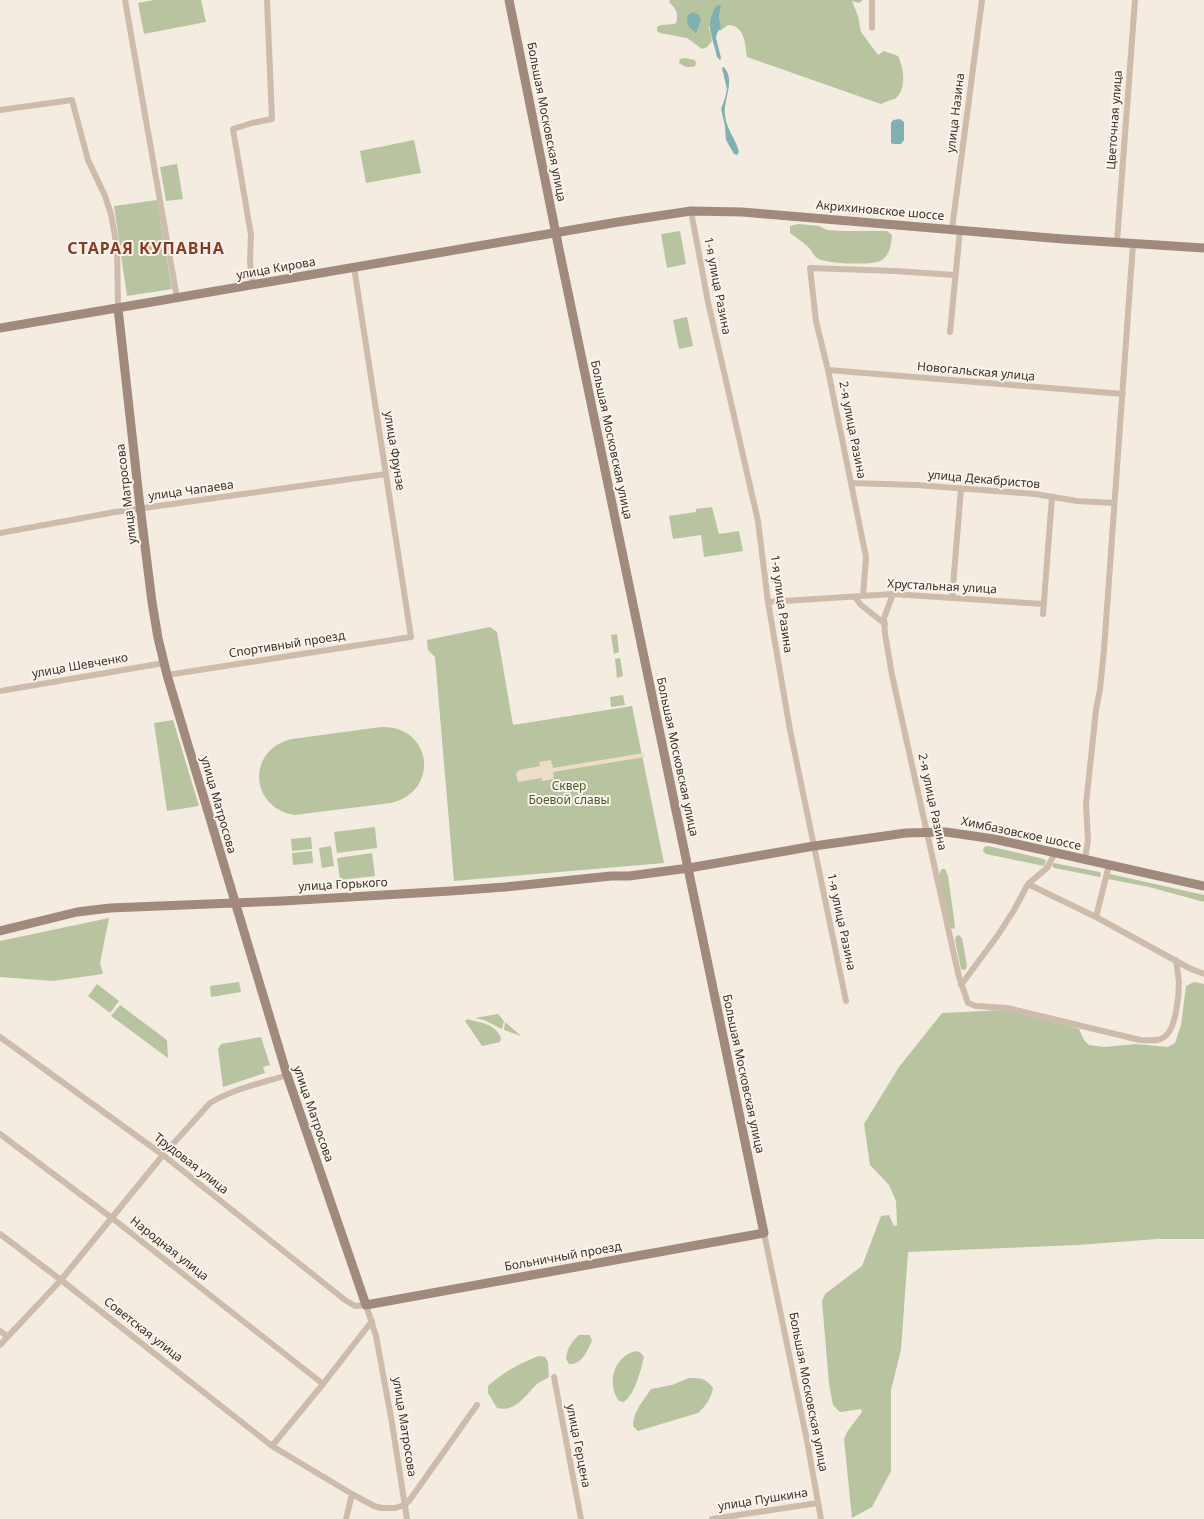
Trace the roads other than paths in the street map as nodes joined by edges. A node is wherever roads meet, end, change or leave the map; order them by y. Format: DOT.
graph roads {
  1 [pos="126,0"];
  2 [pos="267,0"];
  3 [pos="508,0"];
  4 [pos="872,0"];
  5 [pos="982,0"];
  6 [pos="1135,0"];
  7 [pos="872,28"];
  8 [pos="0,110"];
  9 [pos="691,211"];
  10 [pos="956,230"];
  11 [pos="556,233"];
  12 [pos="1117,242"];
  13 [pos="1134,244"];
  14 [pos="1204,248"];
  15 [pos="354,268"];
  16 [pos="955,275"];
  17 [pos="253,285"];
  18 [pos="177,298"];
  19 [pos="118,308"];
  20 [pos="0,328"];
  21 [pos="950,332"];
  22 [pos="828,370"];
  23 [pos="1122,394"];
  24 [pos="386,474"];
  25 [pos="851,483"];
  26 [pos="961,488"];
  27 [pos="1052,497"];
  28 [pos="1114,503"];
  29 [pos="140,509"];
  30 [pos="0,533"];
  31 [pos="893,594"];
  32 [pos="864,596"];
  33 [pos="855,597"];
  34 [pos="952,598"];
  35 [pos="768,602"];
  36 [pos="1043,604"];
  37 [pos="1043,614"];
  38 [pos="885,624"];
  39 [pos="411,638"];
  40 [pos="164,663"];
  41 [pos="167,674"];
  42 [pos="0,691"];
  43 [pos="927,832"];
  44 [pos="814,846"];
  45 [pos="1055,853"];
  46 [pos="1084,860"];
  47 [pos="1109,865"];
  48 [pos="689,868"];
  49 [pos="1028,884"];
  50 [pos="1204,886"];
  51 [pos="235,902"];
  52 [pos="1096,917"];
  53 [pos="0,931"];
  54 [pos="1176,960"];
  55 [pos="1204,974"];
  56 [pos="961,985"];
  57 [pos="846,1001"];
  58 [pos="0,1037"];
  59 [pos="287,1075"];
  60 [pos="0,1134"];
  61 [pos="163,1155"];
  62 [pos="112,1218"];
  63 [pos="764,1233"];
  64 [pos="0,1234"];
  65 [pos="61,1280"];
  66 [pos="366,1305"];
  67 [pos="372,1320"];
  68 [pos="0,1331"];
  69 [pos="7,1336"];
  70 [pos="0,1345"];
  71 [pos="554,1377"];
  72 [pos="323,1384"];
  73 [pos="477,1405"];
  74 [pos="272,1446"];
  75 [pos="352,1494"];
  76 [pos="818,1503"];
  77 [pos="404,1505"];
  78 [pos="346,1519"];
  79 [pos="407,1519"];
  80 [pos="581,1519"];
  81 [pos="712,1519"];
  82 [pos="821,1519"];
  1 -- 18 [label="street"];
  2 -- 17 [label="street"];
  3 -- 11 [label="street, Большая Московская улица"];
  4 -- 7 [label="street"];
  5 -- 10 [label="street, улица Назина"];
  6 -- 12 [label="street, Цветочная улица"];
  8 -- 19 [label="street, улица Матросова"];
  9 -- 10 [label="street, Акрихиновское шоссе"];
  9 -- 11 [label="street, Акрихиновское шоссе"];
  9 -- 35 [label="street, 1-я улица Разина"];
  10 -- 12 [label="street, Акрихиновское шоссе"];
  10 -- 16 [label="street, улица Назина"];
  11 -- 15 [label="street, улица Кирова"];
  11 -- 48 [label="street, Большая Московская улица"];
  12 -- 13 [label="street, Акрихиновское шоссе"];
  13 -- 14 [label="street, Акрихиновское шоссе"];
  13 -- 23 [label="street"];
  15 -- 17 [label="street, улица Кирова"];
  15 -- 24 [label="street, улица Фрунзе"];
  16 -- 21 [label="street, улица Назина"];
  16 -- 22 [label="street, 2-я улица Разина"];
  17 -- 18 [label="street, улица Кирова"];
  18 -- 19 [label="street, улица Кирова"];
  19 -- 20 [label="street, улица Кирова"];
  19 -- 29 [label="street, улица Матросова"];
  22 -- 23 [label="street, Новогальская улица"];
  22 -- 25 [label="street, 2-я улица Разина"];
  23 -- 28 [label="street"];
  24 -- 29 [label="street, улица Чапаева"];
  24 -- 39 [label="street, улица Фрунзе"];
  25 -- 26 [label="street, улица Декабристов"];
  25 -- 32 [label="street, 2-я улица Разина"];
  26 -- 27 [label="street, улица Декабристов"];
  26 -- 34 [label="street"];
  27 -- 28 [label="street, улица Декабристов"];
  27 -- 36 [label="street"];
  28 -- 46 [label="street"];
  29 -- 30 [label="street, улица Чапаева"];
  29 -- 40 [label="street, улица Матросова"];
  31 -- 32 [label="street, Хрустальная улица"];
  31 -- 34 [label="street, Хрустальная улица"];
  31 -- 38 [label="street, 2-я улица Разина"];
  32 -- 33 [label="street, Хрустальная улица"];
  33 -- 35 [label="street, Хрустальная улица"];
  33 -- 38 [label="street"];
  34 -- 36 [label="street, Хрустальная улица"];
  35 -- 44 [label="street, 1-я улица Разина"];
  36 -- 37 [label="street"];
  38 -- 43 [label="street, 2-я улица Разина"];
  39 -- 41 [label="street, Спортивный проезд"];
  40 -- 41 [label="street, улица Матросова"];
  40 -- 42 [label="street, улица Шевченко"];
  41 -- 51 [label="street, улица Матросова"];
  43 -- 44 [label="street, Химбазовское шоссе"];
  43 -- 45 [label="street, Химбазовское шоссе"];
  43 -- 56 [label="street, 2-я улица Разина"];
  44 -- 48 [label="street, Химбазовское шоссе"];
  44 -- 57 [label="street, 1-я улица Разина"];
  45 -- 46 [label="street, Химбазовское шоссе"];
  45 -- 49 [label="street"];
  46 -- 47 [label="street, Химбазовское шоссе"];
  47 -- 50 [label="street, Химбазовское шоссе"];
  47 -- 52 [label="street"];
  48 -- 51 [label="street, улица Горького"];
  48 -- 63 [label="street, Большая Московская улица"];
  49 -- 52 [label="street"];
  49 -- 56 [label="street"];
  51 -- 53 [label="street, улица Горького"];
  51 -- 59 [label="street, улица Матросова"];
  52 -- 54 [label="street"];
  54 -- 55 [label="street"];
  54 -- 56 [label="street, 2-я улица Разина"];
  58 -- 61 [label="street, Трудовая улица"];
  59 -- 61 [label="street"];
  59 -- 66 [label="street, улица Матросова"];
  60 -- 62 [label="street, Народная улица"];
  61 -- 62 [label="street"];
  61 -- 66 [label="street, Трудовая улица"];
  62 -- 65 [label="street"];
  62 -- 72 [label="street, Народная улица"];
  63 -- 66 [label="street, Больничный проезд"];
  63 -- 76 [label="street, Большая Московская улица"];
  64 -- 65 [label="street, Советская улица"];
  65 -- 69 [label="street"];
  65 -- 74 [label="street, Советская улица"];
  66 -- 67 [label="street, улица Матросова"];
  67 -- 72 [label="street"];
  67 -- 77 [label="street, улица Матросова"];
  68 -- 69 [label="street"];
  69 -- 70 [label="street"];
  71 -- 80 [label="street, улица Герцена"];
  72 -- 74 [label="street"];
  73 -- 77 [label="street"];
  74 -- 75 [label="street, Советская улица"];
  75 -- 77 [label="street, Советская улица"];
  75 -- 78 [label="street"];
  76 -- 81 [label="street, улица Пушкина"];
  76 -- 82 [label="street, Большая Московская улица"];
  77 -- 79 [label="street, улица Матросова"];
}
